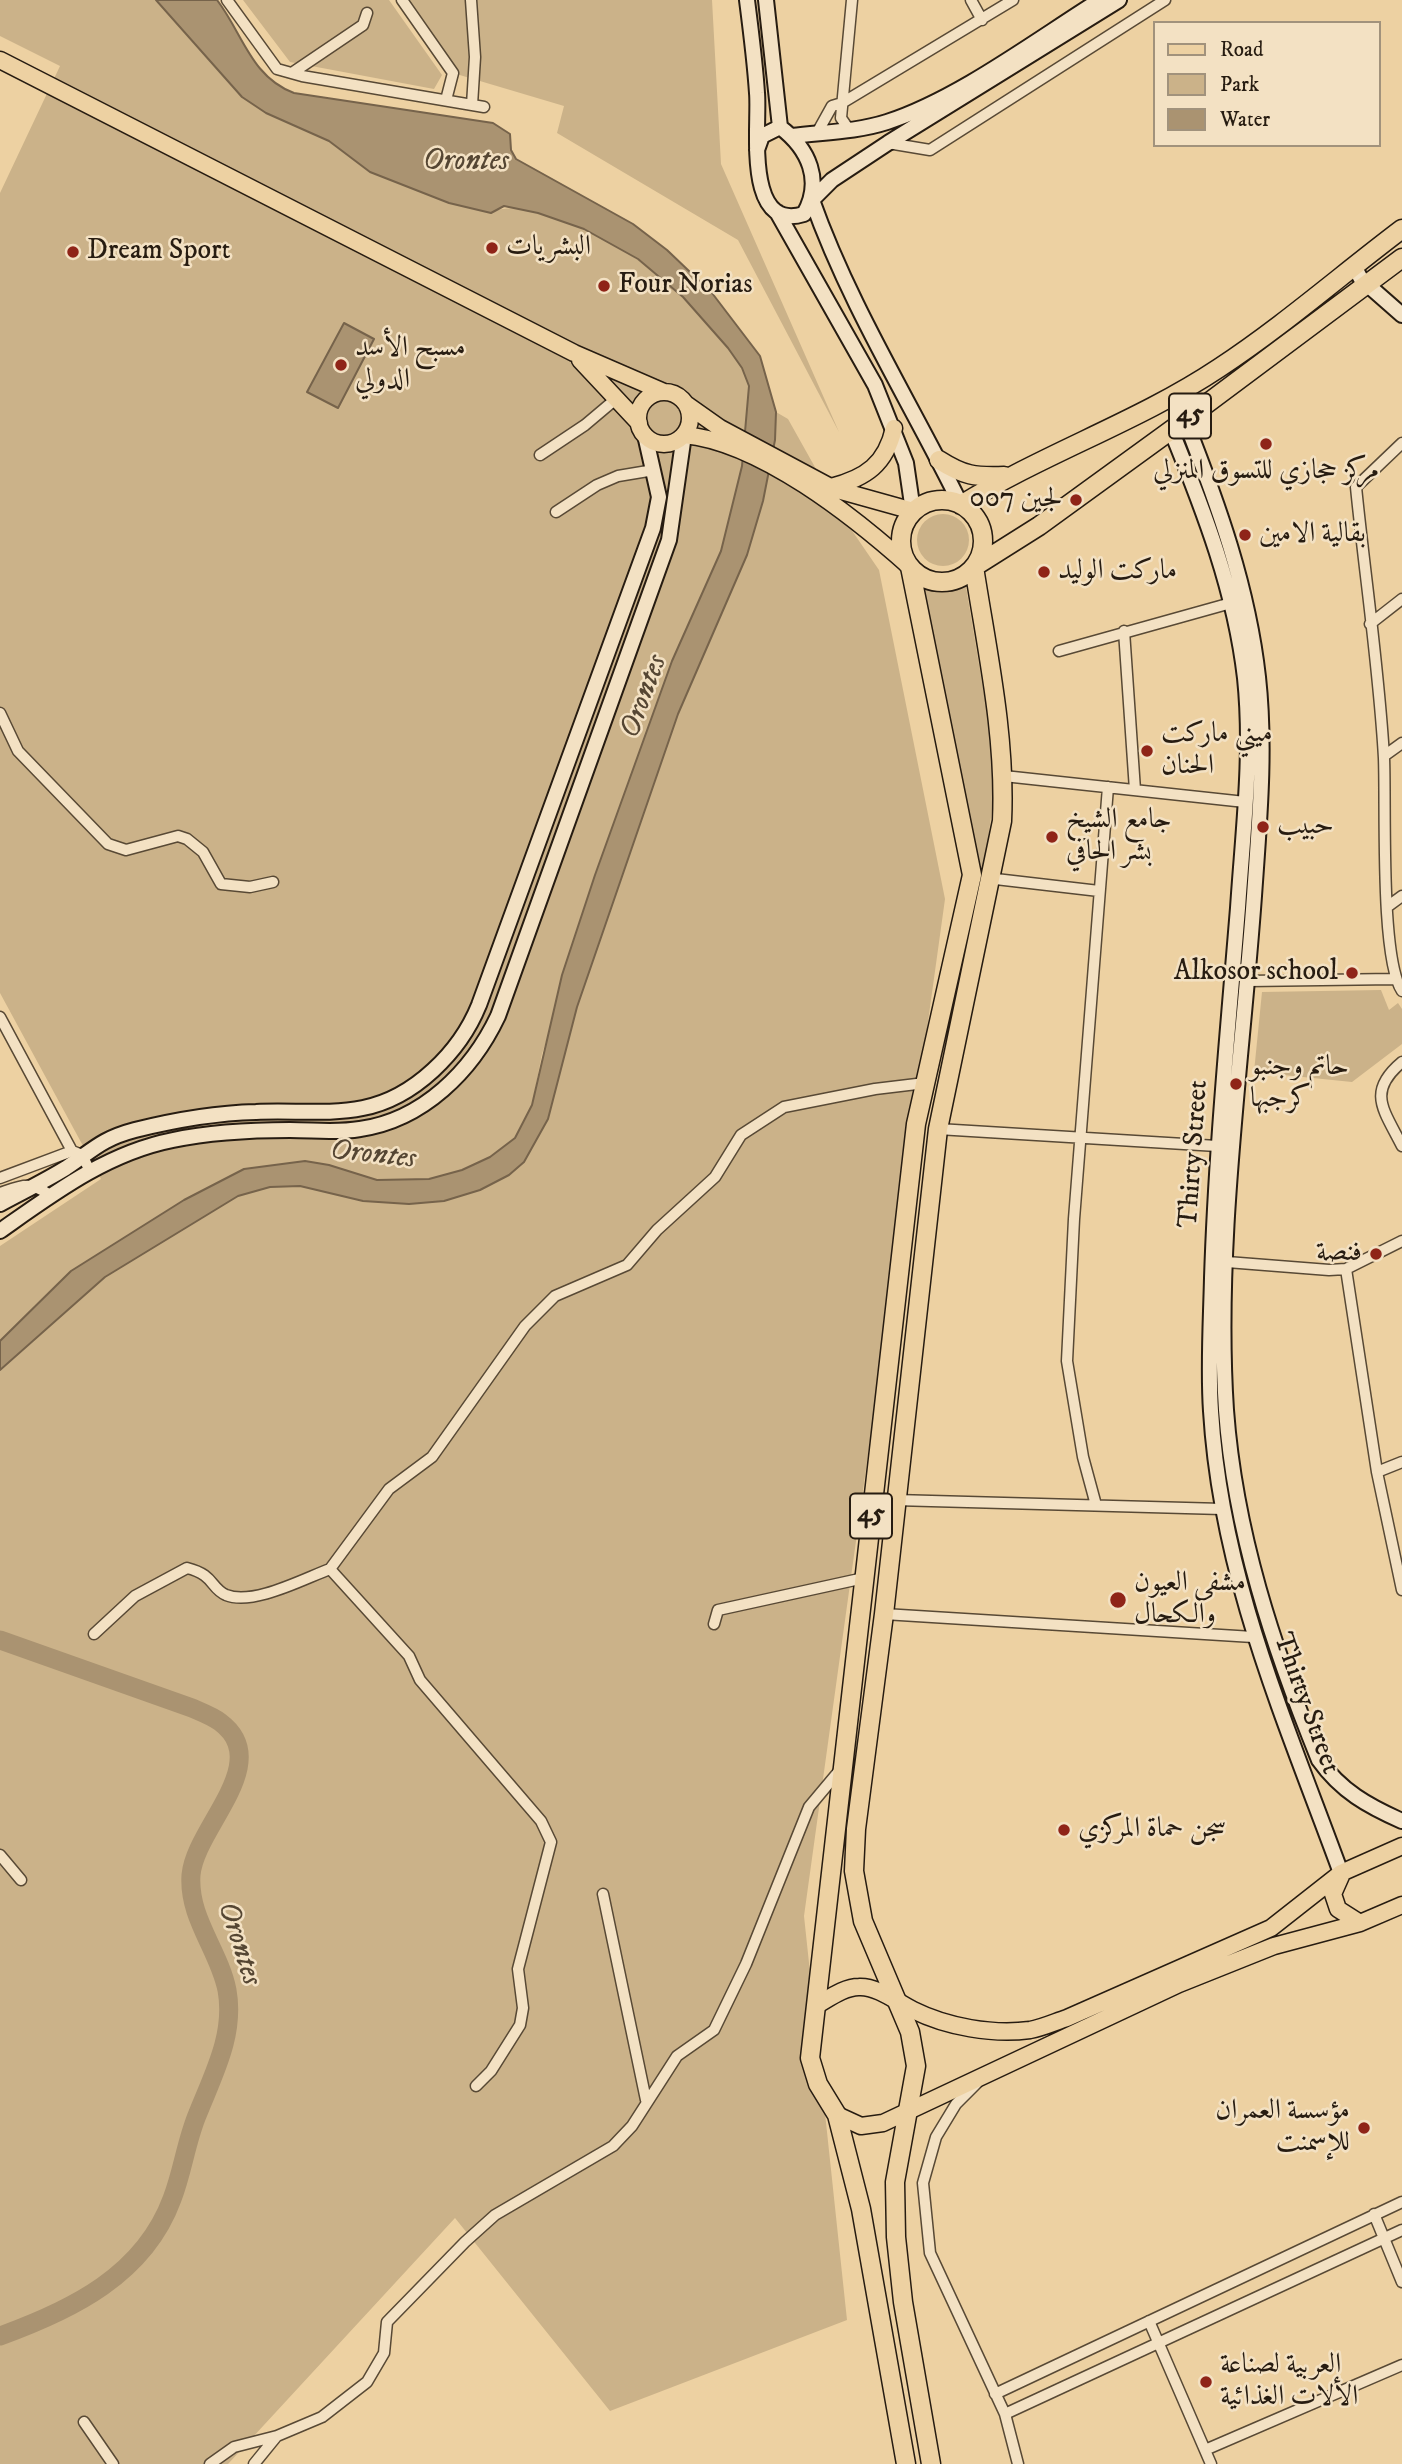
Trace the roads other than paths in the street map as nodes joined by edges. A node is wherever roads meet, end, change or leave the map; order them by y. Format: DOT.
graph roads {
  1 [pos="227,0"];
  2 [pos="402,0"];
  3 [pos="471,0"];
  4 [pos="747,0"];
  5 [pos="766,0"];
  6 [pos="852,0"];
  7 [pos="971,0"];
  8 [pos="1013,0"];
  9 [pos="1100,0"];
  10 [pos="1119,0"];
  11 [pos="1165,0"];
  12 [pos="367,13"];
  13 [pos="982,20"];
  14 [pos="0,60"];
  15 [pos="292,73"];
  16 [pos="446,100"];
  17 [pos="842,103"];
  18 [pos="472,105"];
  19 [pos="484,107"];
  20 [pos="850,131"];
  21 [pos="786,132"];
  22 [pos="817,133"];
  23 [pos="888,144"];
  24 [pos="757,150"];
  25 [pos="812,200"];
  26 [pos="777,212"];
  27 [pos="1399,237"];
  28 [pos="1402,258"];
  29 [pos="1354,266"];
  30 [pos="1366,282"];
  31 [pos="1402,315"];
  32 [pos="573,353"];
  33 [pos="664,393"];
  34 [pos="617,398"];
  35 [pos="686,404"];
  36 [pos="1178,425"];
  37 [pos="894,428"];
  38 [pos="642,429"];
  39 [pos="718,433"];
  40 [pos="684,435"];
  41 [pos="1402,443"];
  42 [pos="540,455"];
  43 [pos="939,460"];
  44 [pos="654,470"];
  45 [pos="794,474"];
  46 [pos="1008,475"];
  47 [pos="831,487"];
  48 [pos="961,505"];
  49 [pos="913,511"];
  50 [pos="556,512"];
  51 [pos="910,567"];
  52 [pos="974,567"];
  53 [pos="1402,599"];
  54 [pos="1231,603"];
  55 [pos="1370,624"];
  56 [pos="1124,631"];
  57 [pos="1059,651"];
  58 [pos="0,713"];
  59 [pos="1402,743"];
  60 [pos="1384,756"];
  61 [pos="1004,776"];
  62 [pos="1108,787"];
  63 [pos="1135,790"];
  64 [pos="1245,802"];
  65 [pos="1251,837"];
  66 [pos="981,877"];
  67 [pos="273,882"];
  68 [pos="1099,891"];
  69 [pos="1402,896"];
  70 [pos="1387,907"];
  71 [pos="1394,979"];
  72 [pos="1248,981"];
  73 [pos="1402,992"];
  74 [pos="0,1017"];
  75 [pos="1402,1062"];
  76 [pos="925,1083"];
  77 [pos="938,1129"];
  78 [pos="1080,1139"];
  79 [pos="1217,1146"];
  80 [pos="1402,1146"];
  81 [pos="77,1153"];
  82 [pos="90,1171"];
  83 [pos="0,1178"];
  84 [pos="35,1185"];
  85 [pos="0,1193"];
  86 [pos="50,1195"];
  87 [pos="0,1204"];
  88 [pos="0,1231"];
  89 [pos="1402,1241"];
  90 [pos="1227,1262"];
  91 [pos="1346,1269"];
  92 [pos="1218,1345"];
  93 [pos="1402,1462"];
  94 [pos="1377,1472"];
  95 [pos="895,1500"];
  96 [pos="1096,1506"];
  97 [pos="1222,1510"];
  98 [pos="330,1569"];
  99 [pos="864,1578"];
  100 [pos="1255,1580"];
  101 [pos="1238,1584"];
  102 [pos="1402,1590"];
  103 [pos="884,1614"];
  104 [pos="714,1624"];
  105 [pos="94,1634"];
  106 [pos="1253,1637"];
  107 [pos="842,1767"];
  108 [pos="1402,1821"];
  109 [pos="1402,1846"];
  110 [pos="0,1855"];
  111 [pos="1341,1873"];
  112 [pos="21,1880"];
  113 [pos="603,1894"];
  114 [pos="1401,1907"];
  115 [pos="1360,1923"];
  116 [pos="894,2000"];
  117 [pos="819,2004"];
  118 [pos="981,2078"];
  119 [pos="477,2086"];
  120 [pos="646,2100"];
  121 [pos="907,2113"];
  122 [pos="837,2115"];
  123 [pos="1402,2202"];
  124 [pos="1374,2214"];
  125 [pos="1402,2230"];
  126 [pos="1384,2238"];
  127 [pos="1402,2281"];
  128 [pos="1149,2321"];
  129 [pos="1158,2342"];
  130 [pos="1402,2365"];
  131 [pos="995,2394"];
  132 [pos="1005,2414"];
  133 [pos="84,2422"];
  134 [pos="276,2437"];
  135 [pos="1205,2450"];
  136 [pos="113,2464"];
  137 [pos="210,2464"];
  138 [pos="254,2464"];
  139 [pos="906,2464"];
  140 [pos="931,2464"];
  141 [pos="1018,2464"];
  142 [pos="1211,2464"];
  1 -- 15 [label="street"];
  2 -- 16 [label="street"];
  3 -- 18 [label="street"];
  4 -- 24 [label="main road"];
  5 -- 21 [label="main road"];
  6 -- 17 [label="street"];
  7 -- 13 [label="street"];
  8 -- 13 [label="street"];
  9 -- 20 [label="main road"];
  10 -- 23 [label="main road"];
  11 -- 23 [label="street"];
  12 -- 15 [label="street"];
  13 -- 17 [label="street"];
  14 -- 32 [label="main road"];
  15 -- 16 [label="street"];
  16 -- 18 [label="street"];
  17 -- 20 [label="street"];
  17 -- 22 [label="street"];
  18 -- 19 [label="street"];
  20 -- 22 [label="main road"];
  21 -- 22 [label="main road"];
  21 -- 24 [label="main road"];
  21 -- 25 [label="main road"];
  23 -- 25 [label="main road"];
  24 -- 26 [label="main road"];
  25 -- 26 [label="main road"];
  25 -- 43 [label="main road"];
  26 -- 37 [label="main road"];
  27 -- 29 [label="highway, 45"];
  28 -- 30 [label="highway, 45"];
  29 -- 30 [label="main road"];
  29 -- 46 [label="highway, 45"];
  30 -- 31 [label="main road"];
  30 -- 36 [label="highway, 45"];
  32 -- 33 [label="main road"];
  32 -- 34 [label="main road"];
  33 -- 35 [label="main road"];
  33 -- 38 [label="main road"];
  34 -- 38 [label="main road"];
  34 -- 42 [label="street"];
  35 -- 39 [label="main road"];
  35 -- 40 [label="main road"];
  36 -- 52 [label="highway, 45"];
  36 -- 54 [label="main road, Thirty Street"];
  36 -- 65 [label="main road, Thirty Street"];
  37 -- 47 [label="main road"];
  37 -- 49 [label="main road"];
  38 -- 40 [label="main road"];
  38 -- 44 [label="main road"];
  39 -- 40 [label="main road"];
  39 -- 45 [label="main road"];
  40 -- 82 [label="main road"];
  41 -- 55 [label="street"];
  43 -- 46 [label="highway"];
  43 -- 48 [label="main road"];
  44 -- 50 [label="street"];
  44 -- 81 [label="main road"];
  45 -- 47 [label="main road"];
  45 -- 51 [label="main road"];
  46 -- 48 [label="highway, 45"];
  47 -- 49 [label="main road"];
  48 -- 49 [label="highway"];
  48 -- 52 [label="highway"];
  49 -- 51 [label="highway"];
  51 -- 52 [label="highway"];
  51 -- 66 [label="highway, 45"];
  52 -- 61 [label="highway, 45"];
  53 -- 55 [label="street"];
  54 -- 56 [label="street"];
  54 -- 64 [label="main road, Thirty Street"];
  55 -- 60 [label="street"];
  56 -- 57 [label="street"];
  56 -- 63 [label="street"];
  58 -- 67 [label="street"];
  59 -- 60 [label="street"];
  60 -- 70 [label="street"];
  61 -- 62 [label="street"];
  61 -- 66 [label="highway, 45"];
  62 -- 63 [label="street"];
  62 -- 68 [label="street"];
  63 -- 64 [label="street"];
  64 -- 65 [label="main road, Thirty Street"];
  65 -- 72 [label="main road, Thirty Street"];
  65 -- 79 [label="main road, Thirty Street"];
  66 -- 68 [label="street"];
  66 -- 76 [label="highway, 45"];
  66 -- 77 [label="highway, 45"];
  68 -- 78 [label="street"];
  69 -- 70 [label="street"];
  70 -- 71 [label="street"];
  71 -- 72 [label="street"];
  71 -- 73 [label="street"];
  72 -- 90 [label="main road, Thirty Street"];
  74 -- 81 [label="street"];
  75 -- 80 [label="street"];
  76 -- 98 [label="street"];
  76 -- 99 [label="highway, 45"];
  77 -- 78 [label="street"];
  77 -- 95 [label="highway, 45"];
  78 -- 79 [label="street"];
  78 -- 96 [label="street"];
  79 -- 92 [label="main road, Thirty Street"];
  81 -- 82 [label="street"];
  81 -- 83 [label="street"];
  81 -- 84 [label="main road"];
  82 -- 86 [label="main road"];
  84 -- 85 [label="street"];
  84 -- 86 [label="street"];
  84 -- 87 [label="main road"];
  86 -- 88 [label="main road"];
  89 -- 91 [label="street"];
  90 -- 91 [label="street"];
  90 -- 92 [label="main road, Thirty Street"];
  91 -- 94 [label="street"];
  92 -- 97 [label="main road, Thirty Street"];
  92 -- 100 [label="main road, Thirty Street"];
  93 -- 94 [label="street"];
  94 -- 102 [label="street"];
  95 -- 96 [label="street"];
  95 -- 103 [label="highway, 45"];
  96 -- 97 [label="street"];
  97 -- 101 [label="main road, Thirty Street"];
  98 -- 105 [label="street"];
  98 -- 119 [label="street"];
  99 -- 104 [label="street"];
  99 -- 107 [label="highway, 45"];
  100 -- 101 [label="main road"];
  100 -- 108 [label="main road, Thirty Street"];
  101 -- 106 [label="main road, Thirty Street"];
  103 -- 106 [label="street"];
  103 -- 116 [label="highway, 45"];
  106 -- 111 [label="main road, Thirty Street"];
  107 -- 117 [label="highway, 45"];
  107 -- 120 [label="street"];
  109 -- 111 [label="main road"];
  110 -- 112 [label="street"];
  111 -- 115 [label="main road"];
  111 -- 116 [label="main road"];
  113 -- 120 [label="street"];
  114 -- 115 [label="main road"];
  115 -- 118 [label="main road"];
  116 -- 117 [label="main road"];
  116 -- 121 [label="highway, 45"];
  117 -- 122 [label="highway, 45"];
  118 -- 121 [label="main road"];
  118 -- 131 [label="street"];
  120 -- 134 [label="street"];
  121 -- 122 [label="main road"];
  121 -- 140 [label="highway, 45"];
  122 -- 139 [label="highway, 45"];
  123 -- 124 [label="street"];
  124 -- 126 [label="street"];
  124 -- 128 [label="street"];
  125 -- 126 [label="street"];
  126 -- 127 [label="street"];
  126 -- 129 [label="street"];
  128 -- 129 [label="street"];
  128 -- 131 [label="street"];
  129 -- 132 [label="street"];
  129 -- 135 [label="street"];
  130 -- 135 [label="street"];
  131 -- 132 [label="street"];
  132 -- 141 [label="street"];
  133 -- 136 [label="street"];
  134 -- 137 [label="street"];
  134 -- 138 [label="street"];
  135 -- 142 [label="street"];
}
